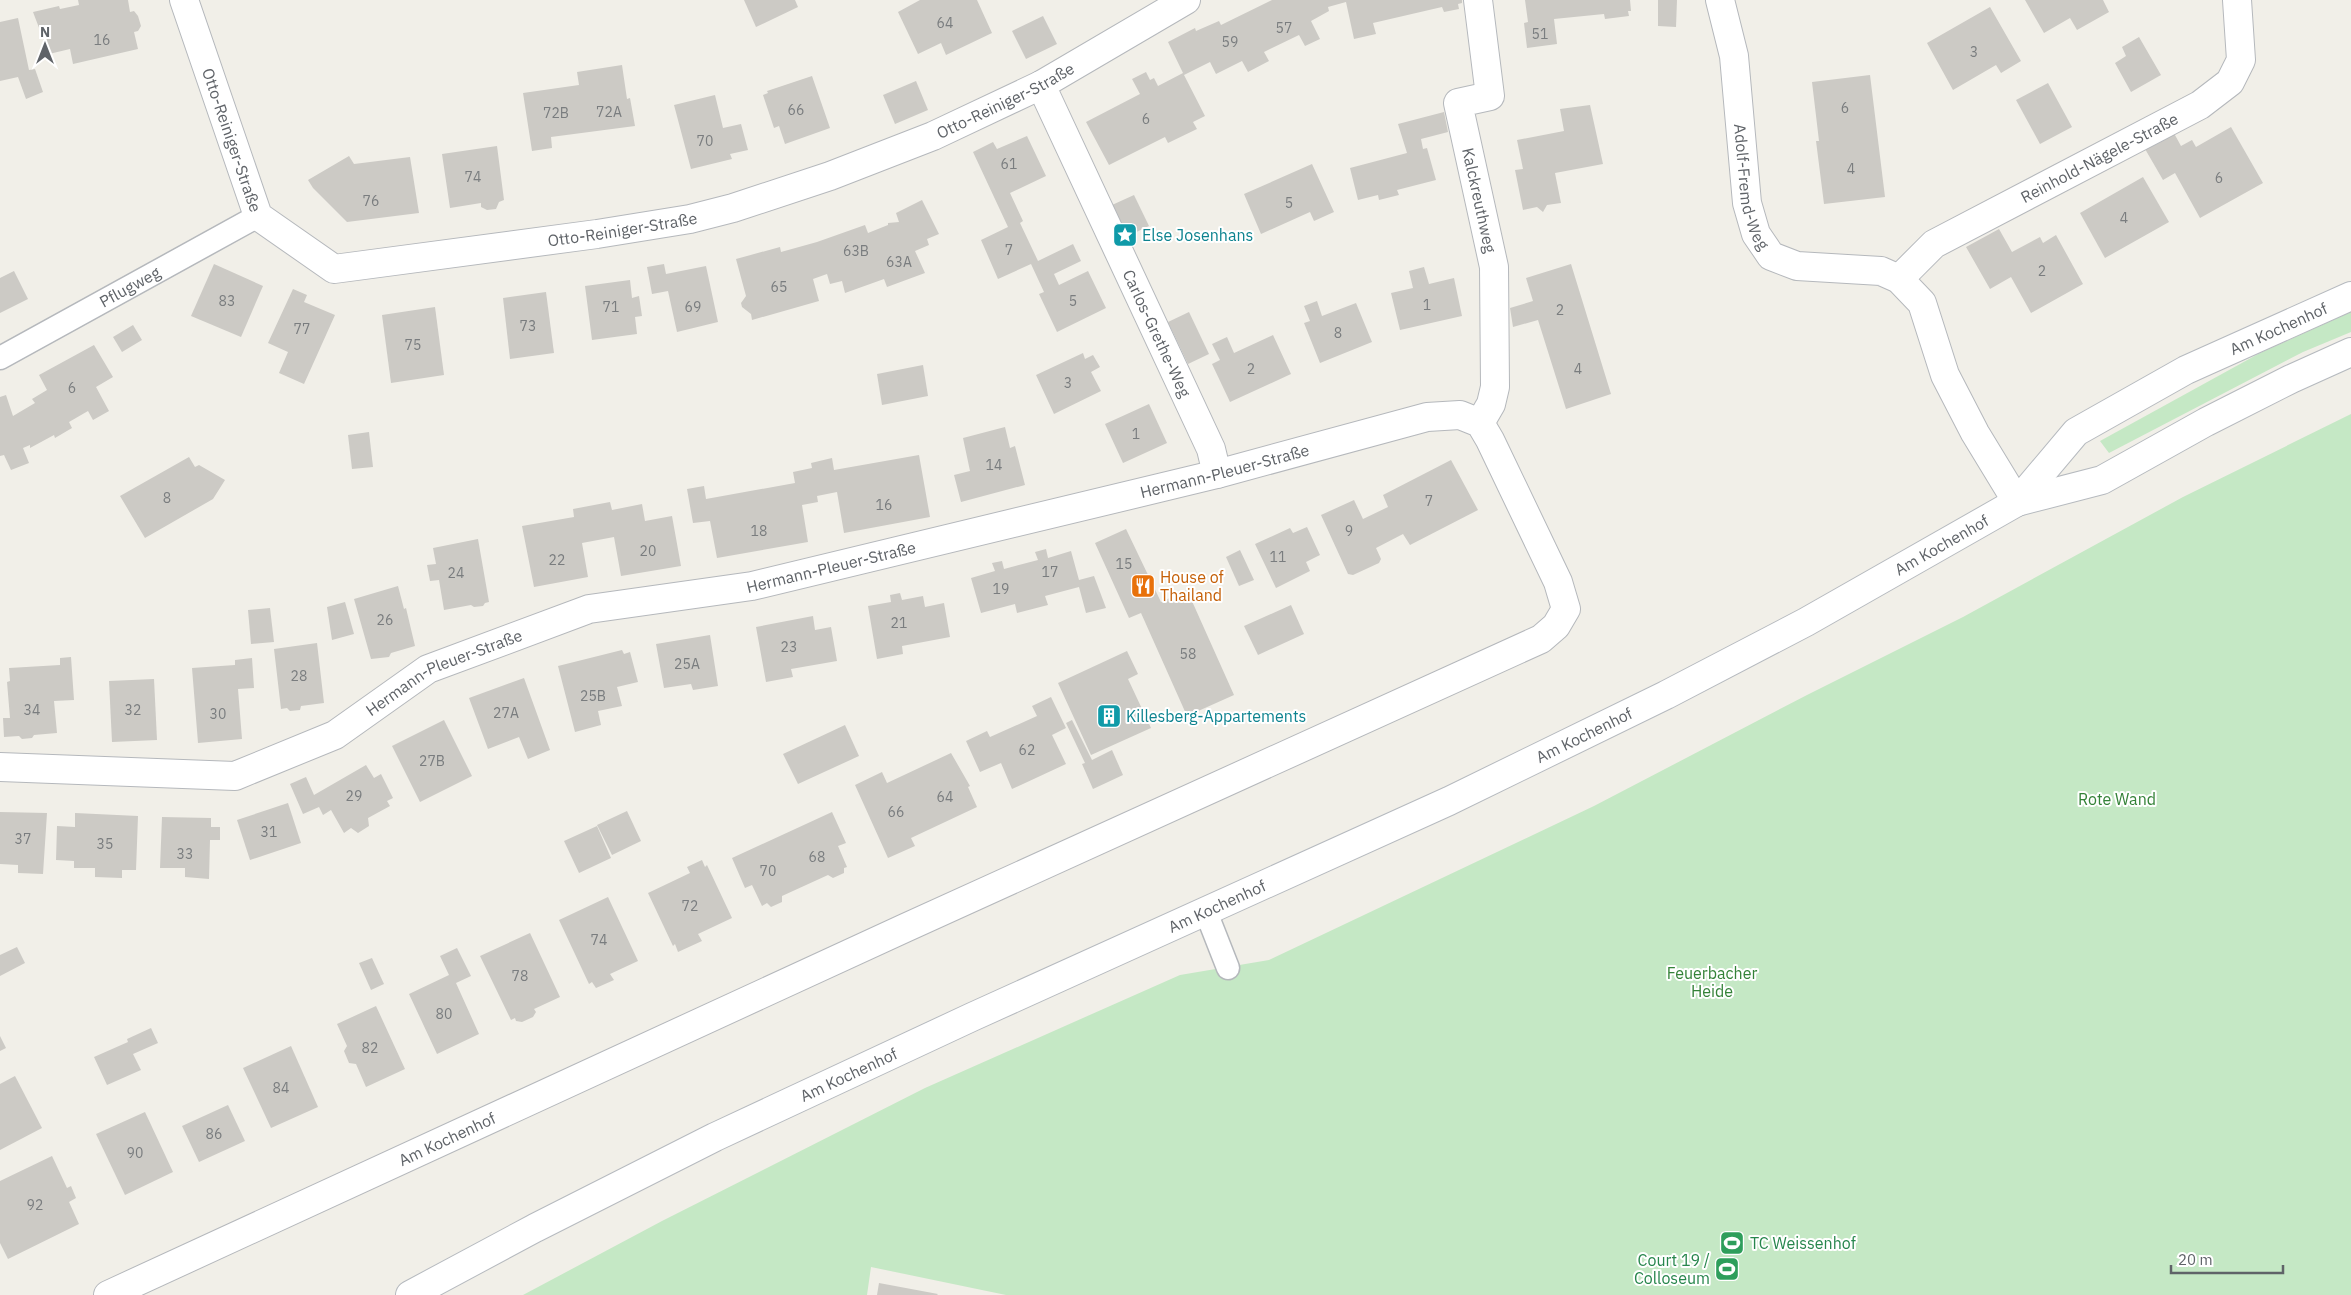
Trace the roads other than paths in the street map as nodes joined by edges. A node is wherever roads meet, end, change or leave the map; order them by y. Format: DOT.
graph roads {
  1 [pos="184,0"];
  2 [pos="1186,0"];
  3 [pos="1478,0"];
  4 [pos="1720,0"];
  5 [pos="2237,0"];
  6 [pos="1041,85"];
  7 [pos="258,216"];
  8 [pos="1899,279"];
  9 [pos="2351,296"];
  10 [pos="2351,352"];
  11 [pos="0,358"];
  12 [pos="1480,423"];
  13 [pos="1217,474"];
  14 [pos="2016,502"];
  15 [pos="0,767"];
  16 [pos="1206,912"];
  17 [pos="1228,968"];
  18 [pos="108,1295"];
  19 [pos="410,1295"];
  1 -- 7 [label="street, Otto-Reiniger-Straße"];
  2 -- 6 [label="street, Otto-Reiniger-Straße"];
  3 -- 12 [label="street, Kalckreuthweg"];
  4 -- 8 [label="street, Adolf-Fremd-Weg"];
  5 -- 8 [label="street, Reinhold-Nägele-Straße"];
  6 -- 7 [label="street, Otto-Reiniger-Straße"];
  6 -- 13 [label="street, Carlos-Grethe-Weg"];
  7 -- 11 [label="lane, Pflugweg"];
  8 -- 14 [label="street, Adolf-Fremd-Weg"];
  9 -- 14 [label="street, Am Kochenhof"];
  10 -- 14 [label="street, Am Kochenhof"];
  12 -- 13 [label="street, Hermann-Pleuer-Straße"];
  12 -- 18 [label="street, Am Kochenhof"];
  13 -- 15 [label="street, Hermann-Pleuer-Straße"];
  14 -- 16 [label="street, Am Kochenhof"];
  16 -- 17 [label="lane"];
  16 -- 19 [label="street, Am Kochenhof"];
}
